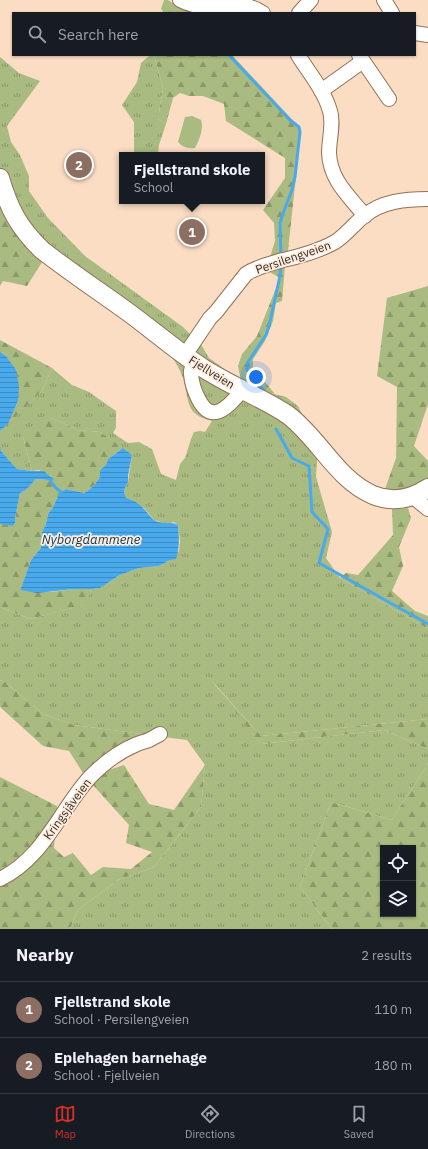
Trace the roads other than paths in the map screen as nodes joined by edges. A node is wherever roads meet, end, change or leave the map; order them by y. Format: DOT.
graph roads {
  1 [pos="311,0"];
  2 [pos="183,2"];
  3 [pos="259,7"];
  4 [pos="300,12"];
  5 [pos="416,33"];
  6 [pos="428,36"];
  7 [pos="299,56"];
  8 [pos="361,58"];
  9 [pos="321,91"];
  10 [pos="389,99"];
  11 [pos="0,178"];
  12 [pos="428,199"];
  13 [pos="5,209"];
  14 [pos="365,216"];
  15 [pos="190,359"];
  16 [pos="242,390"];
  17 [pos="428,488"];
  18 [pos="412,496"];
  19 [pos="428,509"];
  20 [pos="160,734"];
  21 [pos="0,879"];
  1 -- 4 [label="street"];
  2 -- 3 [label="street"];
  5 -- 6 [label="street"];
  7 -- 9 [label="street"];
  8 -- 9 [label="street"];
  8 -- 10 [label="street"];
  9 -- 14 [label="street"];
  11 -- 13 [label="main road, Fjellveien"];
  12 -- 14 [label="street, Persilengveien"];
  13 -- 15 [label="main road, Fjellveien"];
  14 -- 15 [label="street, Persilengveien"];
  15 -- 16 [label="main road, Fjellveien"];
  15 -- 16 [label="street"];
  16 -- 18 [label="main road, Fjellveien"];
  17 -- 18 [label="main road, Fjellveien"];
  18 -- 19 [label="street"];
  20 -- 21 [label="street, Kringsjåveien"];
}
